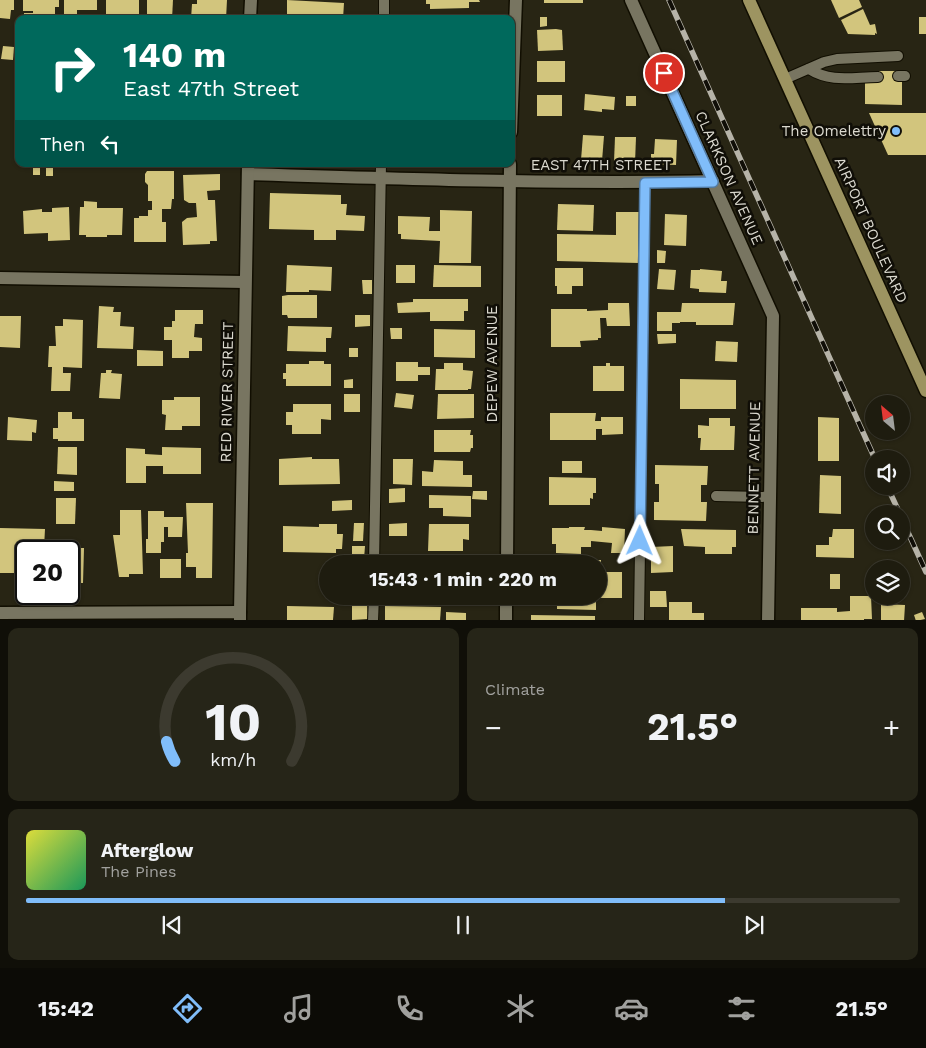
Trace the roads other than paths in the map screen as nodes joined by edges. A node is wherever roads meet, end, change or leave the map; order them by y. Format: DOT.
graph roads {
  1 [pos="251,0"];
  2 [pos="384,0"];
  3 [pos="516,0"];
  4 [pos="631,0"];
  5 [pos="749,0"];
  6 [pos="250,15"];
  7 [pos="384,15"];
  8 [pos="515,26"];
  9 [pos="898,56"];
  10 [pos="809,69"];
  11 [pos="878,77"];
  12 [pos="785,80"];
  13 [pos="382,167"];
  14 [pos="510,167"];
  15 [pos="248,169"];
  16 [pos="381,178"];
  17 [pos="510,181"];
  18 [pos="713,182"];
  19 [pos="645,183"];
  20 [pos="0,278"];
  21 [pos="245,282"];
  22 [pos="773,316"];
  23 [pos="926,391"];
  24 [pos="716,496"];
  25 [pos="770,497"];
  26 [pos="374,555"];
  27 [pos="507,555"];
  28 [pos="374,605"];
  29 [pos="506,605"];
  30 [pos="0,613"];
  31 [pos="240,616"];
  32 [pos="105,617"];
  33 [pos="373,620"];
  34 [pos="506,620"];
  35 [pos="639,620"];
  36 [pos="768,620"];
  1 -- 6 [label="street"];
  2 -- 7 [label="lane"];
  3 -- 8 [label="street"];
  4 -- 18 [label="street, CLARKSON AVENUE"];
  5 -- 12 [label="main road, AIRPORT BOULEVARD"];
  9 -- 10 [label="lane"];
  10 -- 11 [label="lane"];
  10 -- 12 [label="lane"];
  12 -- 23 [label="main road, AIRPORT BOULEVARD"];
  13 -- 16 [label="lane"];
  14 -- 17 [label="street, DEPEW AVENUE"];
  15 -- 16 [label="street, EAST 47TH STREET"];
  15 -- 21 [label="street, RED RIVER STREET"];
  16 -- 17 [label="street, EAST 47TH STREET"];
  16 -- 26 [label="lane"];
  17 -- 19 [label="street, EAST 47TH STREET"];
  17 -- 27 [label="street, DEPEW AVENUE"];
  18 -- 19 [label="street, EAST 47TH STREET"];
  18 -- 22 [label="street, CLARKSON AVENUE"];
  19 -- 35 [label="lane"];
  20 -- 21 [label="street"];
  21 -- 31 [label="street, RED RIVER STREET"];
  22 -- 25 [label="street, BENNETT AVENUE"];
  24 -- 25 [label="lane"];
  25 -- 36 [label="street, BENNETT AVENUE"];
  28 -- 33 [label="lane"];
  29 -- 34 [label="street"];
  30 -- 32 [label="street"];
  31 -- 32 [label="street"];
}
